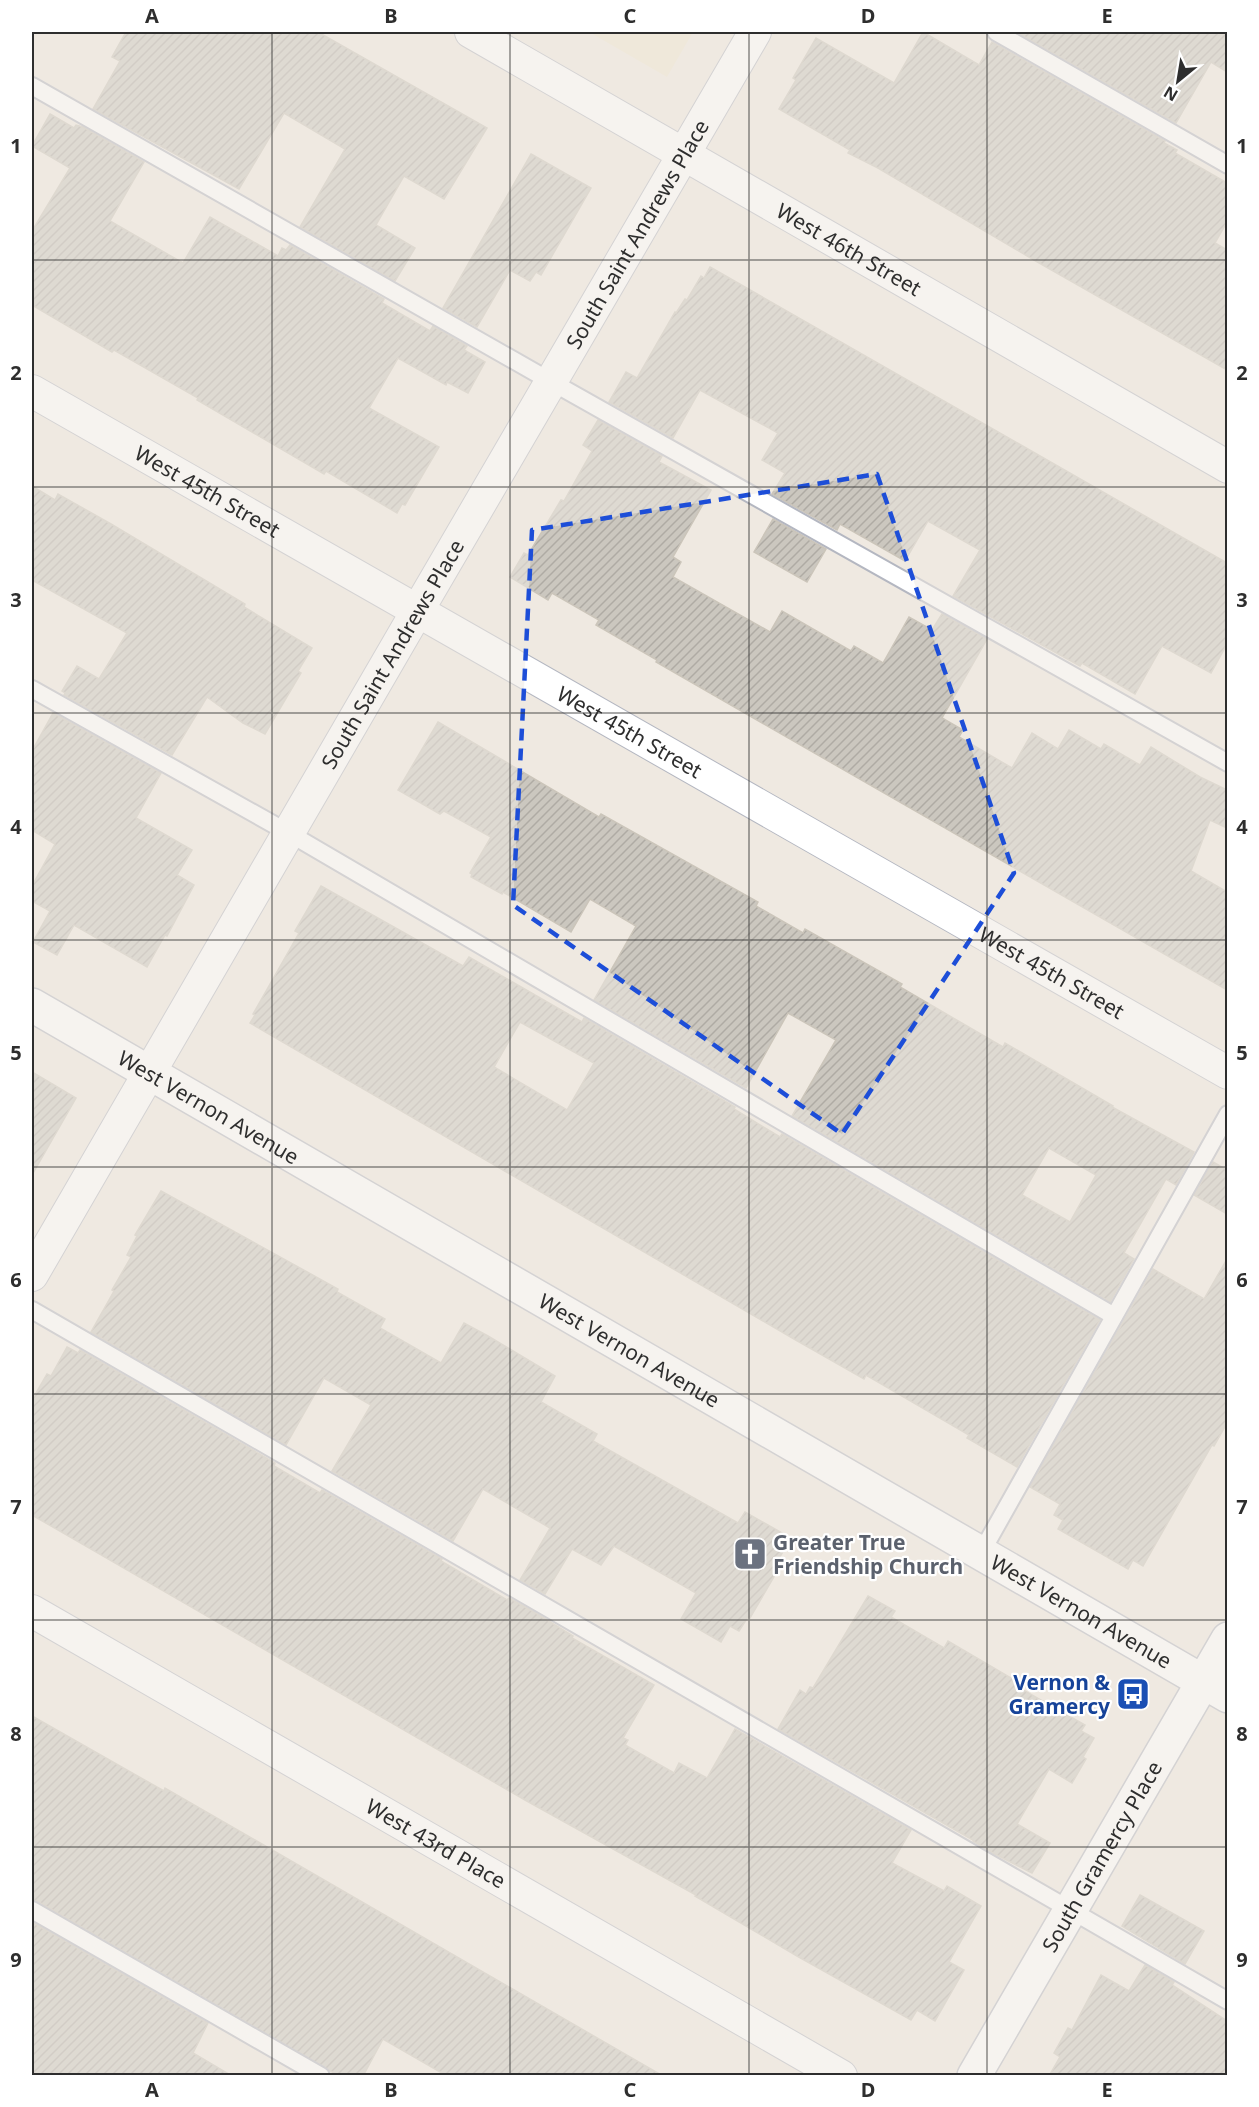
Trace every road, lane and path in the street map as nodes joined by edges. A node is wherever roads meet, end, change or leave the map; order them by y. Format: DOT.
graph roads {
  1 [pos="471,32"];
  2 [pos="755,32"];
  3 [pos="996,32"];
  4 [pos="32,86"];
  5 [pos="684,154"];
  6 [pos="1227,165"];
  7 [pos="550,381"];
  8 [pos="32,391"];
  9 [pos="1227,466"];
  10 [pos="418,611"];
  11 [pos="32,689"];
  12 [pos="1227,763"];
  13 [pos="287,832"];
  14 [pos="32,1005"];
  15 [pos="148,1072"];
  16 [pos="1227,1073"];
  17 [pos="1227,1114"];
  18 [pos="32,1275"];
  19 [pos="32,1310"];
  20 [pos="1114,1316"];
  21 [pos="981,1553"];
  22 [pos="32,1611"];
  23 [pos="1227,1639"];
  24 [pos="1215,1688"];
  25 [pos="32,1910"];
  26 [pos="1071,1911"];
  27 [pos="1227,2001"];
  28 [pos="321,2076"];
  29 [pos="841,2076"];
  30 [pos="974,2076"];
  1 -- 5 [label="street, West 46th Street"];
  2 -- 5 [label="street, South Saint Andrews Place"];
  3 -- 6 [label="lane"];
  4 -- 7 [label="lane"];
  5 -- 7 [label="street, South Saint Andrews Place"];
  5 -- 9 [label="street, West 46th Street"];
  7 -- 10 [label="street, South Saint Andrews Place"];
  7 -- 12 [label="lane"];
  8 -- 10 [label="street, West 45th Street"];
  10 -- 13 [label="street, South Saint Andrews Place"];
  10 -- 16 [label="street, West 45th Street"];
  11 -- 13 [label="lane"];
  13 -- 15 [label="street, South Saint Andrews Place"];
  13 -- 20 [label="lane"];
  14 -- 15 [label="main road, West Vernon Avenue"];
  15 -- 18 [label="street, South Saint Andrews Place"];
  15 -- 21 [label="main road, West Vernon Avenue"];
  17 -- 20 [label="lane"];
  19 -- 26 [label="lane"];
  20 -- 21 [label="lane"];
  21 -- 24 [label="main road, West Vernon Avenue"];
  22 -- 29 [label="street, West 43rd Place"];
  23 -- 24 [label="main road, South Gramercy Place"];
  24 -- 26 [label="main road, South Gramercy Place"];
  25 -- 28 [label="lane"];
  26 -- 27 [label="lane"];
  26 -- 30 [label="main road, South Gramercy Place"];
}
